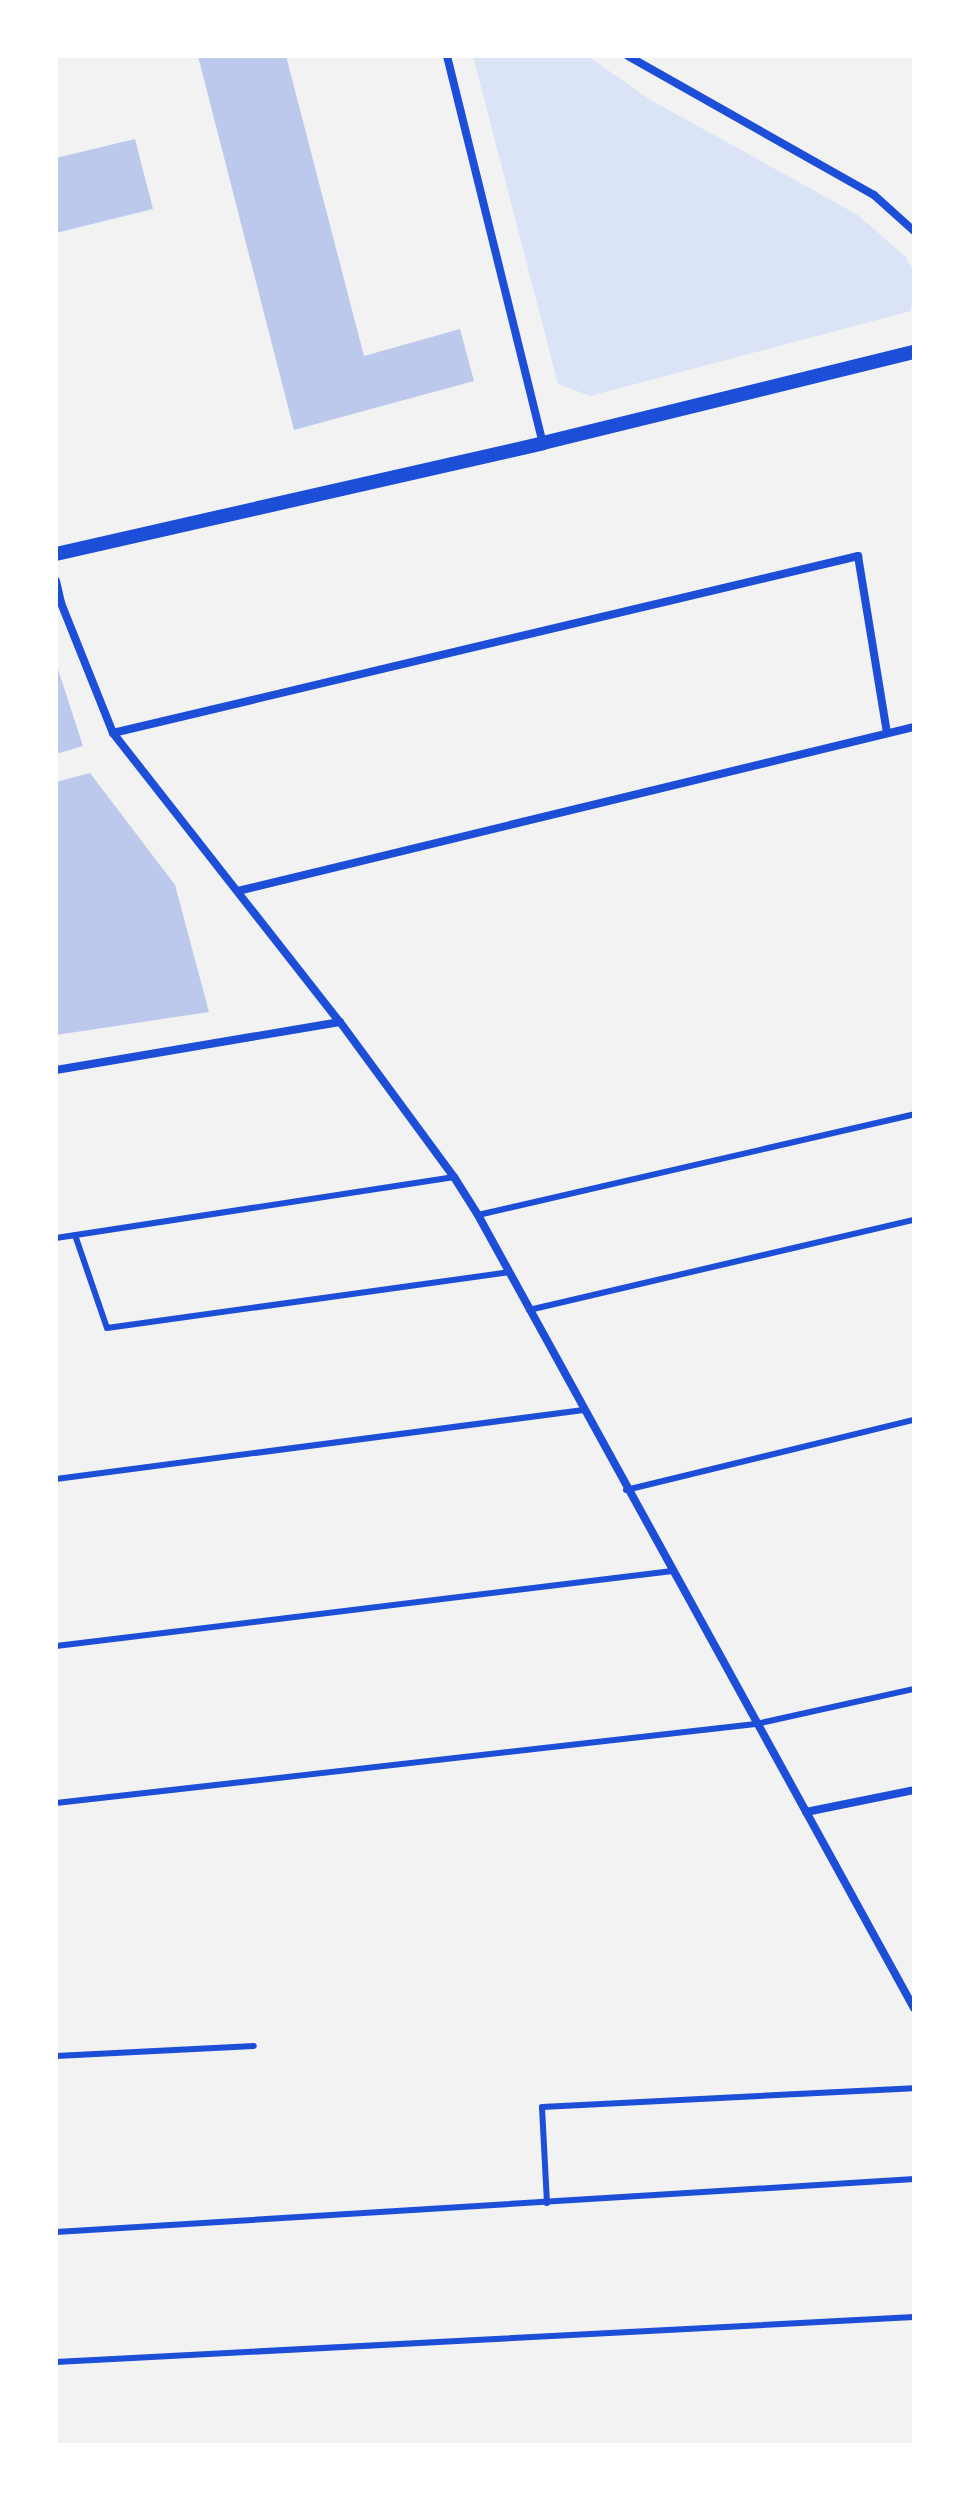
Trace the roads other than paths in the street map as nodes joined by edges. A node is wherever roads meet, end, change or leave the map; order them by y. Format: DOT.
graph roads {
  1 [pos="447,56"];
  2 [pos="628,56"];
  3 [pos="914,231"];
  4 [pos="914,352"];
  5 [pos="543,443"];
  6 [pos="56,554"];
  7 [pos="56,581"];
  8 [pos="914,727"];
  9 [pos="113,733"];
  10 [pos="887,733"];
  11 [pos="238,891"];
  12 [pos="340,1022"];
  13 [pos="56,1070"];
  14 [pos="914,1114"];
  15 [pos="454,1177"];
  16 [pos="478,1215"];
  17 [pos="914,1220"];
  18 [pos="75,1235"];
  19 [pos="56,1238"];
  20 [pos="508,1272"];
  21 [pos="529,1310"];
  22 [pos="584,1410"];
  23 [pos="914,1420"];
  24 [pos="56,1479"];
  25 [pos="626,1490"];
  26 [pos="672,1571"];
  27 [pos="56,1646"];
  28 [pos="914,1689"];
  29 [pos="756,1724"];
  30 [pos="914,1790"];
  31 [pos="56,1803"];
  32 [pos="806,1812"];
  33 [pos="914,2008"];
  34 [pos="254,2046"];
  35 [pos="56,2056"];
  36 [pos="914,2088"];
  37 [pos="914,2179"];
  38 [pos="547,2203"];
  39 [pos="56,2232"];
  40 [pos="914,2317"];
  41 [pos="56,2362"];
  1 -- 5 [label="street"];
  2 -- 3 [label="street"];
  4 -- 5 [label="street"];
  5 -- 6 [label="street"];
  7 -- 9 [label="street"];
  8 -- 10 [label="street"];
  9 -- 10 [label="street"];
  9 -- 11 [label="street"];
  10 -- 11 [label="street"];
  11 -- 12 [label="street"];
  12 -- 13 [label="street"];
  12 -- 15 [label="street"];
  14 -- 16 [label="lane"];
  15 -- 16 [label="street"];
  15 -- 18 [label="lane"];
  16 -- 20 [label="street"];
  17 -- 21 [label="lane"];
  18 -- 19 [label="lane"];
  18 -- 20 [label="lane"];
  20 -- 21 [label="street"];
  21 -- 22 [label="street"];
  22 -- 24 [label="lane"];
  22 -- 25 [label="street"];
  23 -- 25 [label="lane"];
  25 -- 26 [label="street"];
  26 -- 27 [label="lane"];
  26 -- 29 [label="street"];
  28 -- 29 [label="lane"];
  29 -- 31 [label="lane"];
  29 -- 32 [label="street"];
  30 -- 32 [label="street"];
  32 -- 33 [label="street"];
  34 -- 35 [label="lane"];
  36 -- 38 [label="lane"];
  37 -- 38 [label="lane"];
  38 -- 39 [label="lane"];
  40 -- 41 [label="lane"];
}
